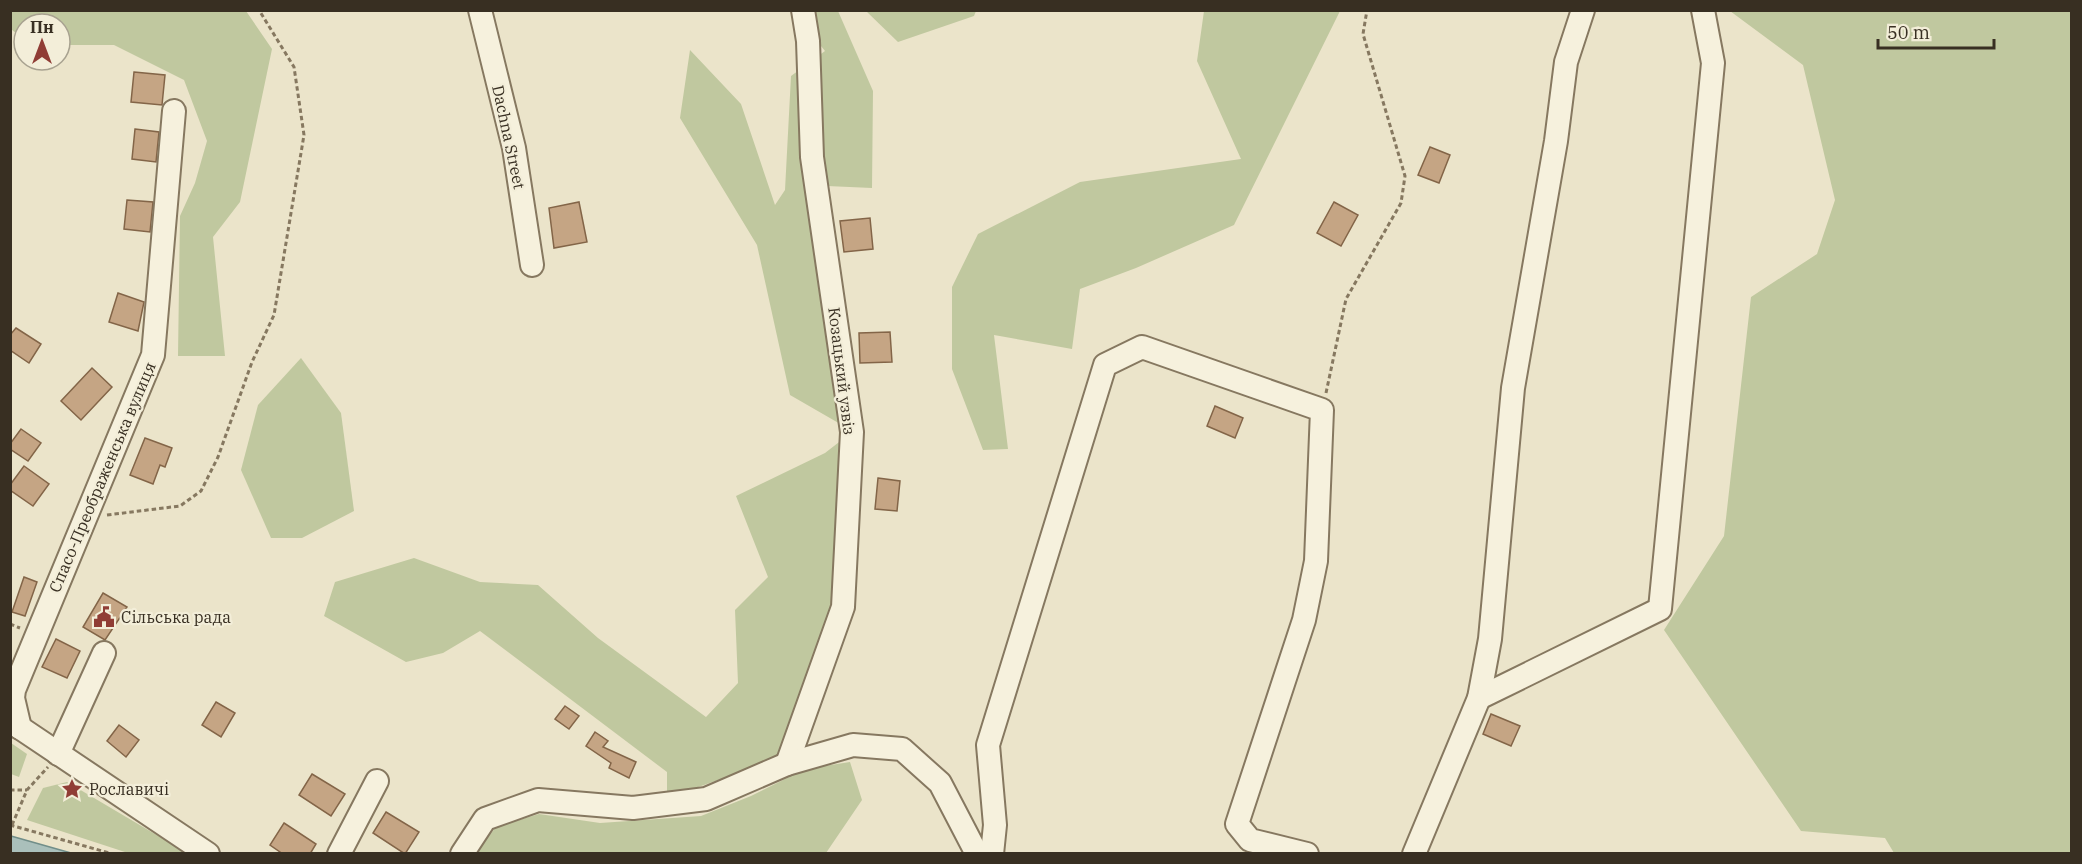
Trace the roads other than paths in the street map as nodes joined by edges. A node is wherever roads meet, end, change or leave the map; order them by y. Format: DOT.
graph roads {
  1 [pos="480,10"];
  2 [pos="803,10"];
  3 [pos="1583,10"];
  4 [pos="1703,10"];
  5 [pos="174,111"];
  6 [pos="532,265"];
  7 [pos="104,653"];
  8 [pos="12,697"];
  9 [pos="1479,698"];
  10 [pos="15,724"];
  11 [pos="58,754"];
  12 [pos="787,764"];
  13 [pos="378,781"];
  14 [pos="208,854"];
  15 [pos="339,854"];
  16 [pos="462,854"];
  17 [pos="977,854"];
  18 [pos="992,854"];
  19 [pos="1307,854"];
  20 [pos="1414,854"];
  1 -- 6 [label="street, Dachna Street"];
  2 -- 12 [label="street, Козацький узвіз"];
  3 -- 9 [label="street"];
  4 -- 9 [label="street"];
  5 -- 8 [label="street, Спасо-Преображенська вулиця"];
  7 -- 11 [label="street"];
  8 -- 10 [label="street, Спасо-Преображенська вулиця"];
  9 -- 20 [label="street"];
  10 -- 11 [label="street, Спасо-Преображенська вулиця"];
  11 -- 14 [label="street, Спасо-Преображенська вулиця"];
  12 -- 16 [label="street"];
  12 -- 17 [label="street"];
  13 -- 15 [label="street"];
  18 -- 19 [label="street"];
}
